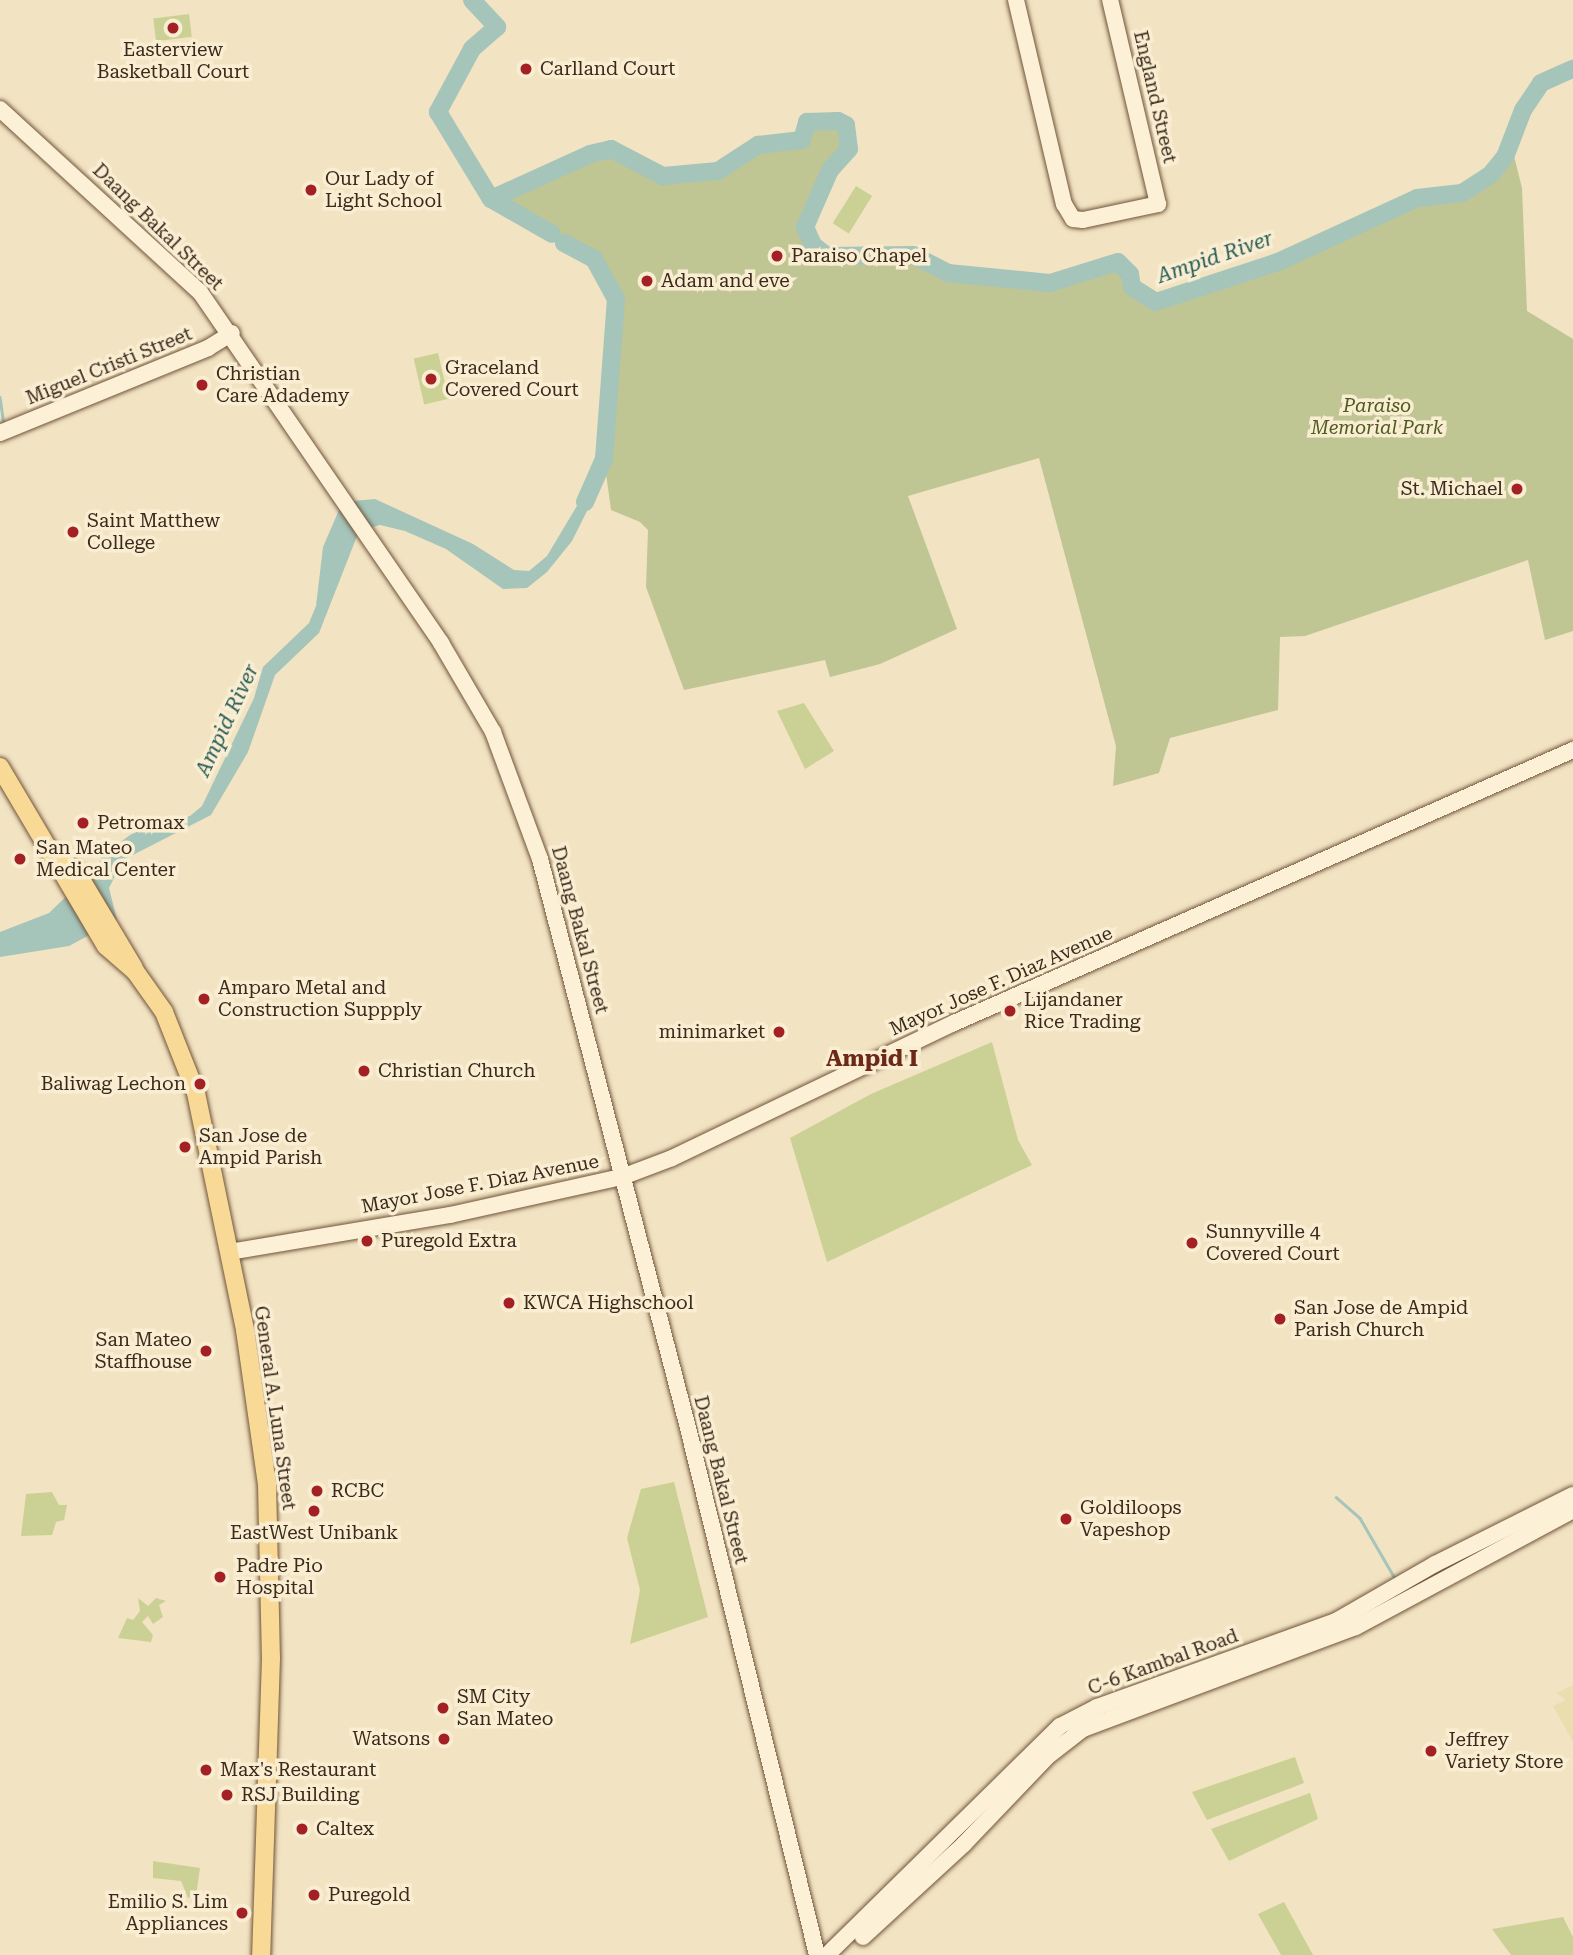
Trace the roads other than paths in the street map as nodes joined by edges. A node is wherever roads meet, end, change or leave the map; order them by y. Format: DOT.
graph roads {
  1 [pos="1016,0"];
  2 [pos="1110,0"];
  3 [pos="0,109"];
  4 [pos="232,333"];
  5 [pos="0,433"];
  6 [pos="1573,750"];
  7 [pos="0,766"];
  8 [pos="622,1177"];
  9 [pos="229,1252"];
  10 [pos="1573,1495"];
  11 [pos="1573,1510"];
  12 [pos="261,1955"];
  13 [pos="817,1955"];
  14 [pos="827,1955"];
  15 [pos="843,1955"];
  1 -- 2 [label="street, England Street"];
  3 -- 4 [label="street, Daang Bakal Street"];
  4 -- 5 [label="street, Miguel Cristi Street"];
  4 -- 8 [label="street, Daang Bakal Street"];
  6 -- 8 [label="street, Mayor Jose F. Diaz Avenue"];
  7 -- 9 [label="main road, General A. Luna Street"];
  8 -- 9 [label="street, Mayor Jose F. Diaz Avenue"];
  8 -- 13 [label="street, Daang Bakal Street"];
  9 -- 12 [label="main road, General A. Luna Street"];
  10 -- 14 [label="street, C-6 Kambal Road"];
  11 -- 15 [label="street, C-6 Kambal Road"];
}
